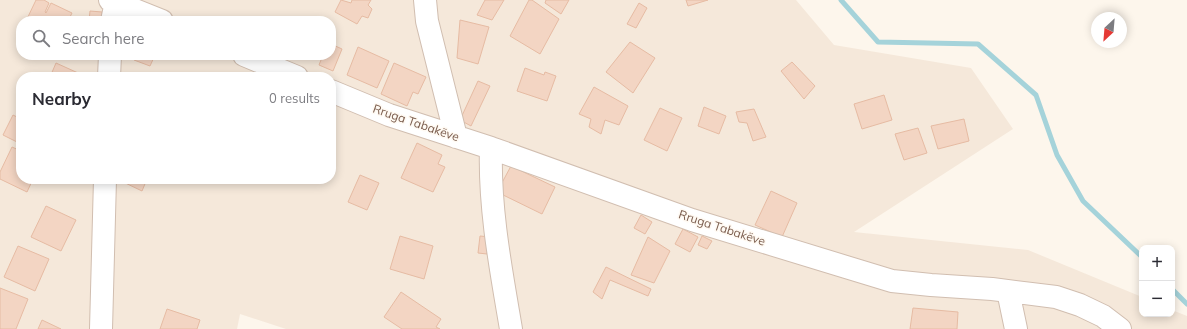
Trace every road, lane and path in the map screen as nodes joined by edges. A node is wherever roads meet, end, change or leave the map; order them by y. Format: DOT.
graph roads {
  1 [pos="425,0"];
  2 [pos="113,8"];
  3 [pos="143,16"];
  4 [pos="110,60"];
  5 [pos="256,60"];
  6 [pos="109,72"];
  7 [pos="285,72"];
  8 [pos="336,93"];
  9 [pos="456,137"];
  10 [pos="491,148"];
  11 [pos="105,184"];
  12 [pos="1008,291"];
  13 [pos="101,329"];
  14 [pos="511,329"];
  15 [pos="1016,329"];
  16 [pos="1120,329"];
  1 -- 9 [label="street"];
  2 -- 3 [label="street"];
  4 -- 6 [label="street"];
  5 -- 7 [label="street"];
  8 -- 9 [label="street, Rruga Tabakëve"];
  9 -- 10 [label="street, Rruga Tabakëve"];
  10 -- 12 [label="street, Rruga Tabakëve"];
  10 -- 14 [label="street"];
  11 -- 13 [label="street"];
  12 -- 15 [label="street"];
  12 -- 16 [label="street, Rruga Tabakëve"];
}
